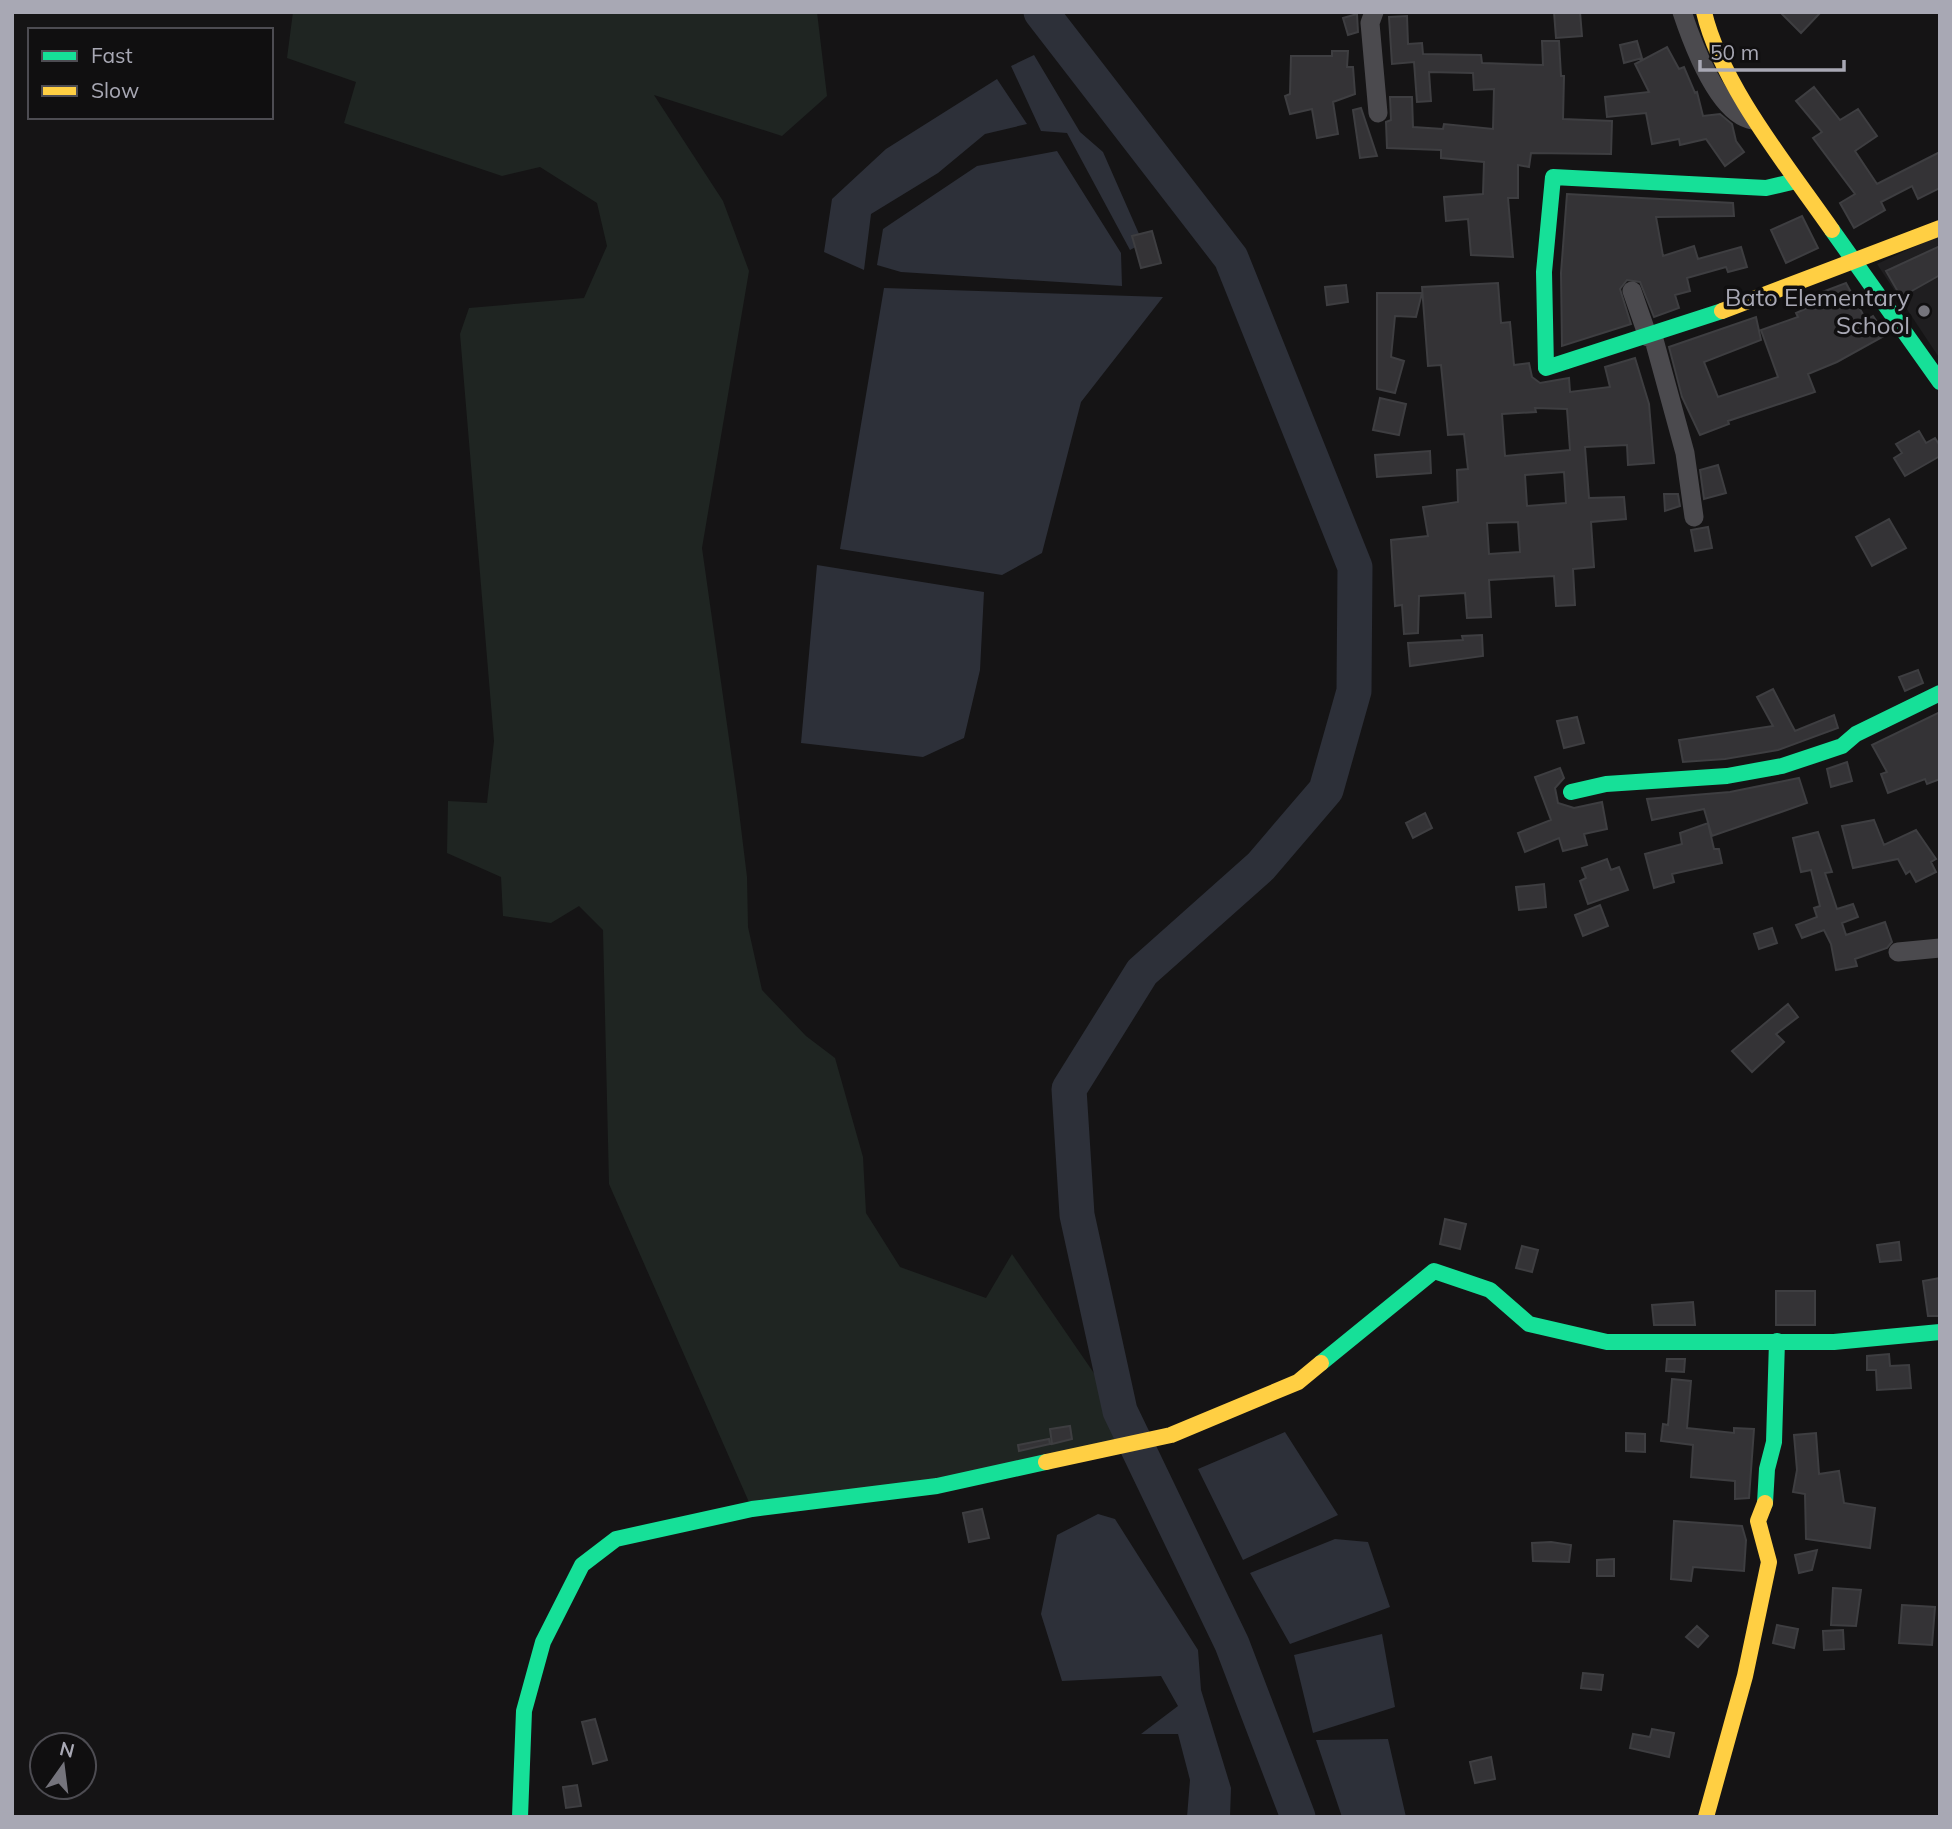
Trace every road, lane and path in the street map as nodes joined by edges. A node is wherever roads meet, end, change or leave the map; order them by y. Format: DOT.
graph roads {
  1 [pos="1374,12"];
  2 [pos="1682,12"];
  3 [pos="1704,12"];
  4 [pos="1378,113"];
  5 [pos="1758,121"];
  6 [pos="1796,181"];
  7 [pos="1940,228"];
  8 [pos="1856,262"];
  9 [pos="1632,291"];
  10 [pos="1650,336"];
  11 [pos="1940,382"];
  12 [pos="1694,517"];
  13 [pos="1940,693"];
  14 [pos="1571,792"];
  15 [pos="1940,948"];
  16 [pos="1898,952"];
  17 [pos="1940,1332"];
  18 [pos="1777,1341"];
  19 [pos="520,1817"];
  20 [pos="1706,1817"];
  1 -- 4 [label="street"];
  2 -- 5 [label="street"];
  3 -- 5 [label="street"];
  5 -- 6 [label="street"];
  6 -- 8 [label="street"];
  6 -- 10 [label="street"];
  7 -- 8 [label="street"];
  8 -- 10 [label="street"];
  8 -- 11 [label="street"];
  9 -- 10 [label="street"];
  10 -- 12 [label="street"];
  13 -- 14 [label="street"];
  15 -- 16 [label="street"];
  17 -- 18 [label="street"];
  18 -- 19 [label="street"];
  18 -- 20 [label="street"];
}
